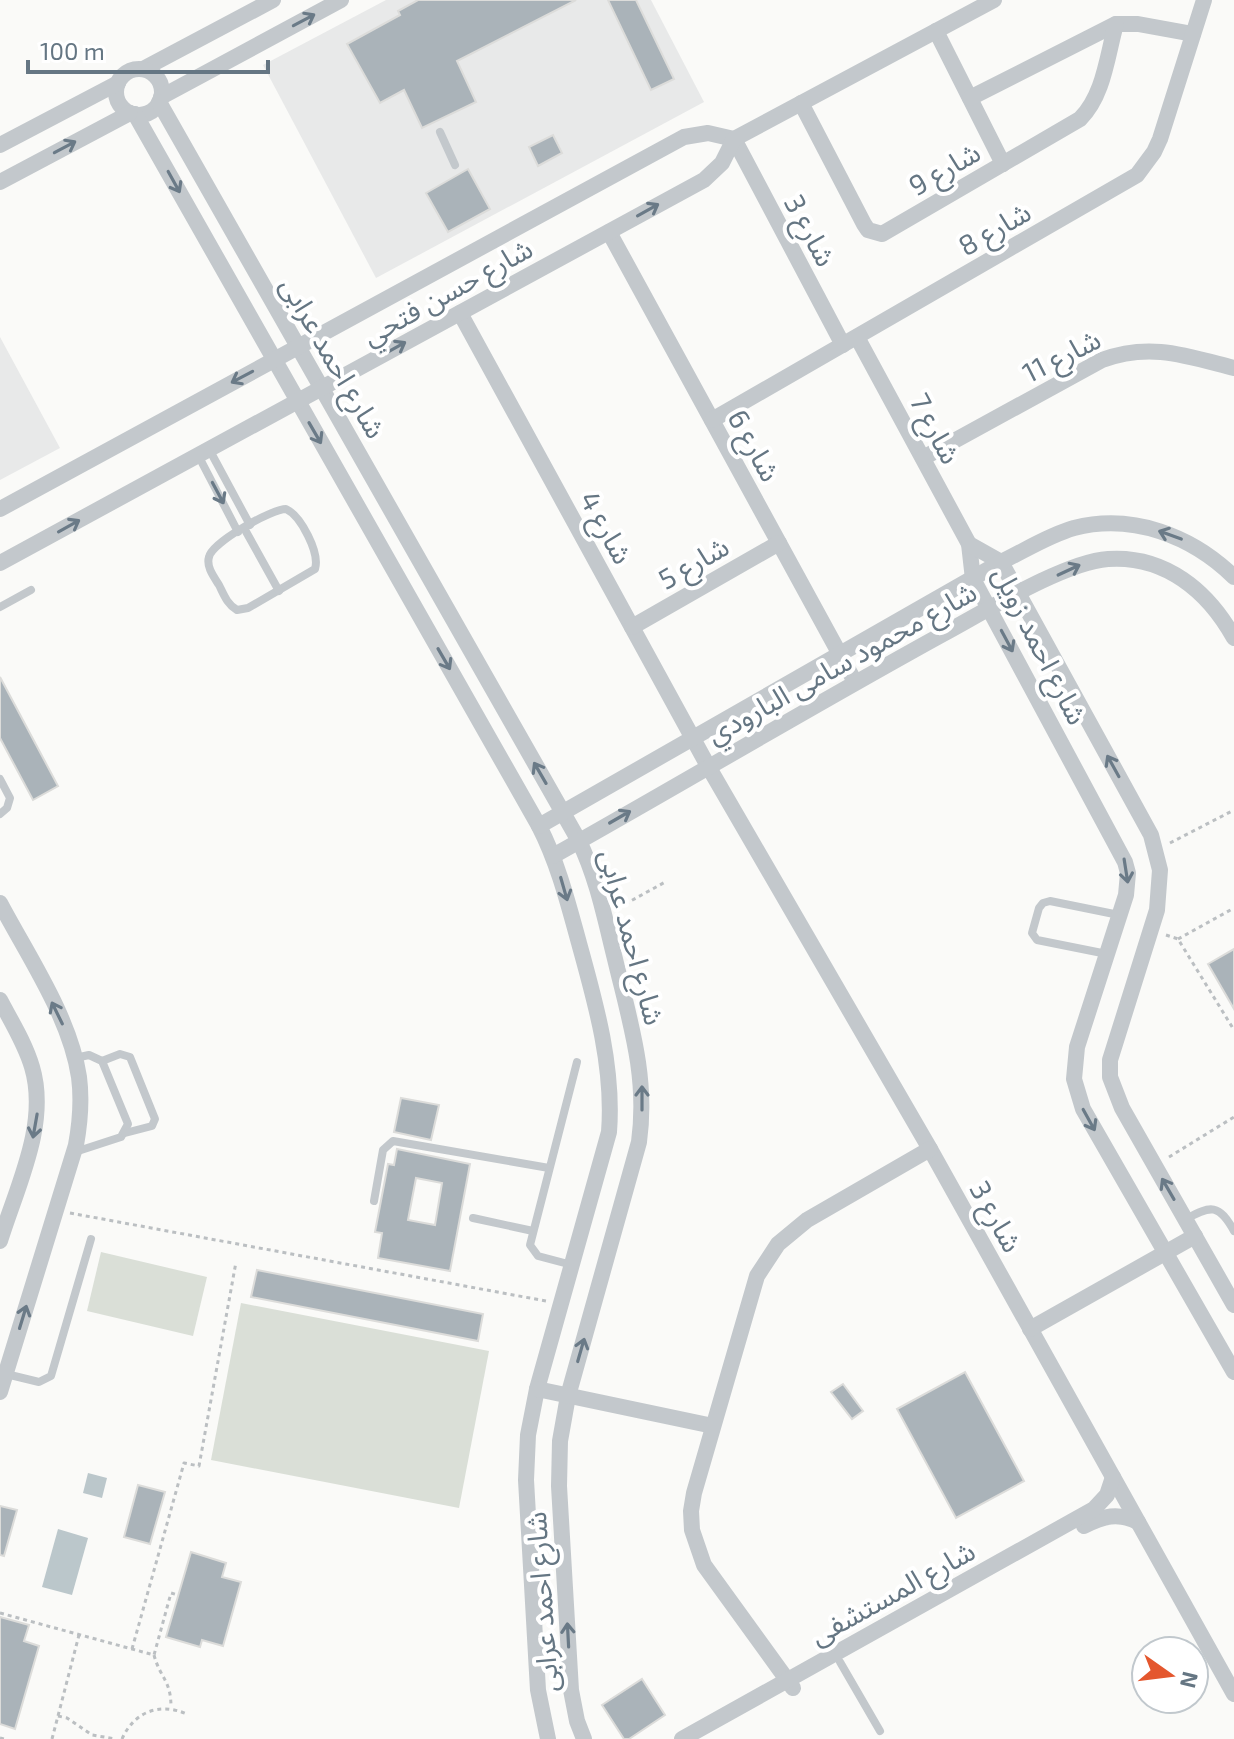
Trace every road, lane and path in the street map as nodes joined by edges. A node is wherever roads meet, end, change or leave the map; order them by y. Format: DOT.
graph roads {
  1 [pos="273,0"];
  2 [pos="341,0"];
  3 [pos="1204,0"];
  4 [pos="988,1"];
  5 [pos="1116,24"];
  6 [pos="936,31"];
  7 [pos="1193,34"];
  8 [pos="143,69"];
  9 [pos="118,83"];
  10 [pos="970,98"];
  11 [pos="160,100"];
  12 [pos="801,103"];
  13 [pos="133,113"];
  14 [pos="440,132"];
  15 [pos="734,139"];
  16 [pos="0,145"];
  17 [pos="1003,164"];
  18 [pos="455,165"];
  19 [pos="0,182"];
  20 [pos="609,232"];
  21 [pos="460,313"];
  22 [pos="850,341"];
  23 [pos="299,347"];
  24 [pos="274,360"];
  25 [pos="1234,368"];
  26 [pos="322,388"];
  27 [pos="297,402"];
  28 [pos="712,420"];
  29 [pos="204,452"];
  30 [pos="923,458"];
  31 [pos="0,509"];
  32 [pos="244,528"];
  33 [pos="779,543"];
  34 [pos="969,544"];
  35 [pos="1001,562"];
  36 [pos="0,563"];
  37 [pos="1234,577"];
  38 [pos="973,579"];
  39 [pos="31,590"];
  40 [pos="279,591"];
  41 [pos="1018,594"];
  42 [pos="0,607"];
  43 [pos="989,609"];
  44 [pos="632,627"];
  45 [pos="1234,638"];
  46 [pos="840,654"];
  47 [pos="855,682"];
  48 [pos="693,738"];
  49 [pos="708,766"];
  50 [pos="0,779"];
  51 [pos="1234,810"];
  52 [pos="563,813"];
  53 [pos="0,814"];
  54 [pos="539,826"];
  55 [pos="579,841"];
  56 [pos="1157,849"];
  57 [pos="553,856"];
  58 [pos="667,881"];
  59 [pos="0,903"];
  60 [pos="1234,908"];
  61 [pos="604,916"];
  62 [pos="1119,916"];
  63 [pos="1107,954"];
  64 [pos="0,1000"];
  65 [pos="1234,1030"];
  66 [pos="75,1058"];
  67 [pos="102,1061"];
  68 [pos="577,1062"];
  69 [pos="1234,1117"];
  70 [pos="125,1133"];
  71 [pos="930,1149"];
  72 [pos="75,1152"];
  73 [pos="1155,1166"];
  74 [pos="549,1168"];
  75 [pos="374,1201"];
  76 [pos="56,1211"];
  77 [pos="473,1218"];
  78 [pos="1185,1219"];
  79 [pos="533,1231"];
  80 [pos="1234,1231"];
  81 [pos="1195,1236"];
  82 [pos="91,1239"];
  83 [pos="0,1241"];
  84 [pos="1165,1252"];
  85 [pos="236,1262"];
  86 [pos="572,1265"];
  87 [pos="562,1304"];
  88 [pos="1234,1305"];
  89 [pos="1030,1329"];
  90 [pos="1234,1372"];
  91 [pos="6,1374"];
  92 [pos="537,1389"];
  93 [pos="0,1392"];
  94 [pos="568,1396"];
  95 [pos="713,1426"];
  96 [pos="1113,1477"];
  97 [pos="1138,1522"];
  98 [pos="178,1595"];
  99 [pos="0,1613"];
  100 [pos="79,1635"];
  101 [pos="132,1649"];
  102 [pos="154,1655"];
  103 [pos="840,1662"];
  104 [pos="790,1684"];
  105 [pos="1232,1686"];
  106 [pos="170,1709"];
  107 [pos="187,1714"];
  108 [pos="58,1716"];
  109 [pos="880,1731"];
  110 [pos="52,1739"];
  111 [pos="116,1739"];
  112 [pos="122,1739"];
  113 [pos="548,1739"];
  114 [pos="584,1739"];
  115 [pos="682,1739"];
  116 [pos="702,1739"];
  1 -- 8 [label="street"];
  11 -- 2 [label="street, one-way"];
  3 -- 7 [label="street, شارع 8"];
  4 -- 6 [label="street, شارع حسن فتحي"];
  5 -- 7 [label="street"];
  5 -- 10 [label="street"];
  5 -- 17 [label="street, شارع 9"];
  6 -- 10 [label="street"];
  6 -- 12 [label="street, شارع حسن فتحي"];
  7 -- 22 [label="street, شارع 8"];
  8 -- 9 [label="street"];
  8 -- 11 [label="street"];
  9 -- 13 [label="street"];
  9 -- 16 [label="street"];
  10 -- 17 [label="street"];
  11 -- 13 [label="street"];
  11 -- 23 [label="street, شارع احمد عرابى"];
  12 -- 15 [label="street, شارع حسن فتحي"];
  12 -- 17 [label="street, شارع 9"];
  19 -- 13 [label="street, one-way"];
  13 -- 24 [label="street, شارع احمد عرابى, one-way"];
  14 -- 18 [label="lane"];
  20 -- 15 [label="street, شارع حسن فتحي, one-way"];
  15 -- 22 [label="street, شارع 3"];
  15 -- 23 [label="street, شارع حسن فتحي"];
  20 -- 21 [label="street, شارع حسن فتحي"];
  20 -- 28 [label="street, شارع 6"];
  26 -- 21 [label="street, شارع حسن فتحي, one-way"];
  21 -- 44 [label="street, شارع 4"];
  22 -- 28 [label="street, شارع 8"];
  22 -- 30 [label="street, شارع 7"];
  23 -- 24 [label="street, شارع حسن فتحي"];
  23 -- 26 [label="street, شارع احمد عرابى"];
  24 -- 27 [label="street, شارع احمد عرابى"];
  24 -- 31 [label="street, شارع حسن فتحي, one-way"];
  25 -- 30 [label="street, شارع 11"];
  26 -- 27 [label="street, شارع حسن فتحي"];
  52 -- 26 [label="street, شارع احمد عرابى, one-way"];
  27 -- 29 [label="street, شارع حسن فتحي"];
  27 -- 54 [label="street, شارع احمد عرابى, one-way"];
  28 -- 33 [label="street, شارع 6"];
  29 -- 32 [label="lane"];
  36 -- 29 [label="street, شارع حسن فتحي, one-way"];
  30 -- 34 [label="street, شارع 7"];
  32 -- 40 [label="lane"];
  32 -- 40 [label="lane"];
  32 -- 40 [label="lane"];
  33 -- 44 [label="street, شارع 5"];
  33 -- 46 [label="street, شارع 6"];
  34 -- 35 [label="street, شارع احمد زويل"];
  34 -- 38 [label="street, شارع احمد زويل"];
  37 -- 35 [label="street, شارع محمود سامى البارودي, one-way"];
  35 -- 38 [label="street, شارع محمود سامى البارودي"];
  35 -- 41 [label="street, شارع احمد زويل"];
  38 -- 43 [label="street, شارع احمد زويل"];
  38 -- 46 [label="street, شارع محمود سامى البارودي"];
  39 -- 42 [label="lane"];
  41 -- 43 [label="street, شارع محمود سامى البارودي"];
  41 -- 45 [label="street, شارع محمود سامى البارودي, one-way"];
  56 -- 41 [label="street, شارع احمد زويل, one-way"];
  43 -- 47 [label="street, شارع محمود سامى البارودي"];
  43 -- 62 [label="street, شارع احمد زويل, one-way"];
  44 -- 48 [label="street, شارع 4"];
  46 -- 47 [label="street, شارع 6"];
  46 -- 48 [label="street, شارع محمود سامى البارودي"];
  47 -- 49 [label="street, شارع محمود سامى البارودي"];
  48 -- 49 [label="street, شارع 4"];
  48 -- 52 [label="street, شارع محمود سامى البارودي"];
  55 -- 49 [label="street, شارع محمود سامى البارودي, one-way"];
  49 -- 71 [label="street, شارع 3"];
  50 -- 53 [label="lane"];
  51 -- 56 [label="path"];
  52 -- 54 [label="street, شارع محمود سامى البارودي"];
  52 -- 55 [label="street, شارع احمد عرابى"];
  54 -- 57 [label="street, شارع احمد عرابى"];
  55 -- 57 [label="street, شارع محمود سامى البارودي"];
  55 -- 61 [label="street, شارع احمد عرابى"];
  56 -- 73 [label="street, شارع احمد زويل"];
  57 -- 86 [label="street, شارع احمد عرابى, one-way"];
  58 -- 61 [label="path"];
  66 -- 59 [label="street, one-way"];
  60 -- 65 [label="path"];
  94 -- 61 [label="street, شارع احمد عرابى, one-way"];
  62 -- 63 [label="street, شارع احمد زويل"];
  62 -- 63 [label="lane"];
  63 -- 84 [label="street, شارع احمد زويل, one-way"];
  64 -- 83 [label="street, one-way"];
  66 -- 67 [label="lane"];
  66 -- 72 [label="street"];
  67 -- 70 [label="lane"];
  67 -- 70 [label="lane"];
  68 -- 74 [label="lane"];
  69 -- 73 [label="path"];
  70 -- 72 [label="lane"];
  71 -- 89 [label="street, شارع 3"];
  71 -- 95 [label="street"];
  72 -- 76 [label="street"];
  78 -- 73 [label="street, شارع احمد زويل, one-way"];
  74 -- 75 [label="lane"];
  74 -- 79 [label="lane"];
  76 -- 87 [label="path"];
  91 -- 76 [label="street, one-way"];
  77 -- 79 [label="lane"];
  78 -- 80 [label="lane"];
  78 -- 81 [label="street, شارع احمد زويل"];
  79 -- 86 [label="lane"];
  81 -- 84 [label="street"];
  81 -- 88 [label="street, شارع احمد زويل"];
  82 -- 91 [label="lane"];
  84 -- 89 [label="street"];
  84 -- 90 [label="street, شارع احمد زويل"];
  85 -- 101 [label="path"];
  86 -- 87 [label="street, شارع احمد عرابى"];
  87 -- 92 [label="street, شارع احمد عرابى"];
  89 -- 96 [label="street, شارع 3"];
  91 -- 93 [label="street"];
  92 -- 94 [label="street"];
  92 -- 113 [label="street, شارع احمد عرابى"];
  94 -- 95 [label="street"];
  114 -- 94 [label="street, شارع احمد عرابى, one-way"];
  95 -- 104 [label="street"];
  96 -- 97 [label="street, شارع 3"];
  96 -- 104 [label="street, شارع المستشفى"];
  97 -- 103 [label="street, شارع المستشفى"];
  97 -- 105 [label="street, شارع 3"];
  98 -- 102 [label="path"];
  99 -- 100 [label="path"];
  100 -- 101 [label="path"];
  100 -- 108 [label="path"];
  101 -- 102 [label="path"];
  102 -- 106 [label="path"];
  103 -- 104 [label="street, شارع المستشفى"];
  103 -- 109 [label="lane"];
  104 -- 115 [label="street, شارع المستشفى"];
  104 -- 116 [label="street, شارع المستشفى"];
  106 -- 107 [label="path"];
  106 -- 112 [label="path"];
  108 -- 110 [label="path"];
  108 -- 111 [label="path"];
}
